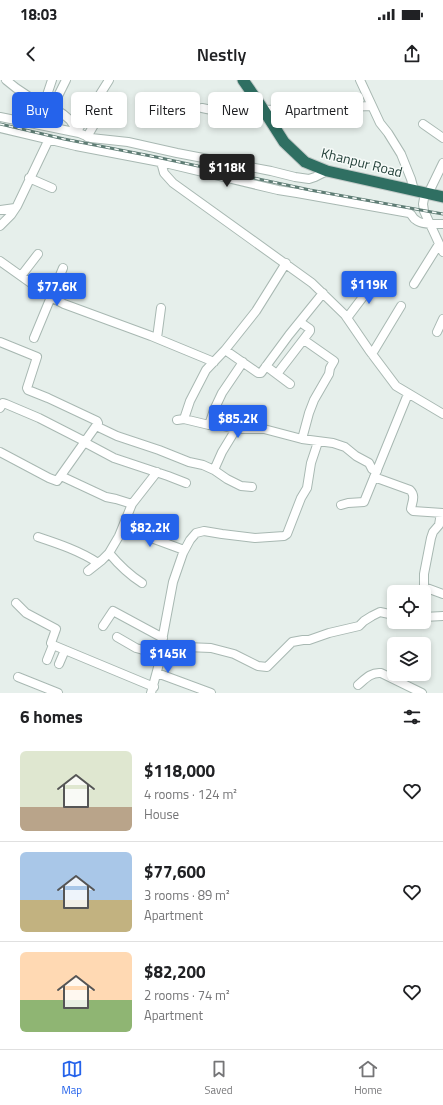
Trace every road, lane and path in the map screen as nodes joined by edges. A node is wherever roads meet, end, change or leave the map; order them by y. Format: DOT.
graph roads {
  1 [pos="6,80"];
  2 [pos="52,80"];
  3 [pos="66,80"];
  4 [pos="109,80"];
  5 [pos="243,80"];
  6 [pos="360,80"];
  7 [pos="23,92"];
  8 [pos="48,92"];
  9 [pos="60,92"];
  10 [pos="252,92"];
  11 [pos="372,106"];
  12 [pos="202,108"];
  13 [pos="208,109"];
  14 [pos="264,110"];
  15 [pos="63,115"];
  16 [pos="0,117"];
  17 [pos="423,124"];
  18 [pos="0,128"];
  19 [pos="92,128"];
  20 [pos="78,132"];
  21 [pos="87,136"];
  22 [pos="443,138"];
  23 [pos="49,139"];
  24 [pos="161,162"];
  25 [pos="443,163"];
  26 [pos="327,171"];
  27 [pos="30,178"];
  28 [pos="52,188"];
  29 [pos="414,190"];
  30 [pos="426,193"];
  31 [pos="443,197"];
  32 [pos="15,208"];
  33 [pos="0,210"];
  34 [pos="429,223"];
  35 [pos="443,224"];
  36 [pos="0,226"];
  37 [pos="439,244"];
  38 [pos="443,252"];
  39 [pos="38,254"];
  40 [pos="0,261"];
  41 [pos="286,264"];
  42 [pos="63,268"];
  43 [pos="21,276"];
  44 [pos="375,281"];
  45 [pos="414,284"];
  46 [pos="323,294"];
  47 [pos="51,296"];
  48 [pos="401,306"];
  49 [pos="161,308"];
  50 [pos="347,318"];
  51 [pos="443,319"];
  52 [pos="300,322"];
  53 [pos="437,332"];
  54 [pos="34,338"];
  55 [pos="157,338"];
  56 [pos="304,340"];
  57 [pos="0,342"];
  58 [pos="225,350"];
  59 [pos="372,354"];
  60 [pos="214,362"];
  61 [pos="243,362"];
  62 [pos="266,366"];
  63 [pos="278,374"];
  64 [pos="290,384"];
  65 [pos="408,394"];
  66 [pos="0,408"];
  67 [pos="443,414"];
  68 [pos="209,425"];
  69 [pos="96,426"];
  70 [pos="236,429"];
  71 [pos="302,439"];
  72 [pos="84,442"];
  73 [pos="318,442"];
  74 [pos="0,452"];
  75 [pos="214,470"];
  76 [pos="157,472"];
  77 [pos="375,474"];
  78 [pos="61,476"];
  79 [pos="186,483"];
  80 [pos="252,487"];
  81 [pos="132,504"];
  82 [pos="341,505"];
  83 [pos="442,513"];
  84 [pos="124,524"];
  85 [pos="38,537"];
  86 [pos="184,550"];
  87 [pos="108,553"];
  88 [pos="98,563"];
  89 [pos="88,571"];
  90 [pos="142,583"];
  91 [pos="423,585"];
  92 [pos="431,591"];
  93 [pos="443,594"];
  94 [pos="16,603"];
  95 [pos="387,614"];
  96 [pos="443,616"];
  97 [pos="431,617"];
  98 [pos="103,626"];
  99 [pos="117,637"];
  100 [pos="162,642"];
  101 [pos="53,645"];
  102 [pos="65,650"];
  103 [pos="161,656"];
  104 [pos="47,660"];
  105 [pos="59,664"];
  106 [pos="157,673"];
  107 [pos="18,677"];
  108 [pos="358,685"];
  109 [pos="153,690"];
  110 [pos="58,693"];
  111 [pos="211,693"];
  112 [pos="422,693"];
  1 -- 7 [label="street"];
  2 -- 8 [label="street"];
  3 -- 9 [label="street"];
  4 -- 20 [label="street"];
  5 -- 10 [label="highway, Khanpur Road"];
  6 -- 11 [label="street"];
  11 -- 14 [label="street"];
  11 -- 29 [label="street"];
  12 -- 13 [label="street"];
  14 -- 26 [label="highway, Khanpur Road"];
  15 -- 20 [label="street"];
  16 -- 20 [label="street"];
  17 -- 22 [label="street"];
  18 -- 23 [label="street"];
  19 -- 21 [label="street"];
  20 -- 21 [label="street"];
  21 -- 26 [label="street"];
  23 -- 24 [label="street"];
  23 -- 27 [label="street"];
  24 -- 34 [label="street"];
  24 -- 41 [label="street"];
  25 -- 30 [label="street"];
  26 -- 29 [label="highway, Khanpur Road"];
  27 -- 28 [label="street"];
  27 -- 32 [label="street"];
  29 -- 30 [label="highway, Khanpur Road"];
  30 -- 31 [label="highway, Khanpur Road"];
  30 -- 34 [label="street"];
  32 -- 33 [label="street"];
  32 -- 36 [label="street"];
  34 -- 35 [label="street"];
  34 -- 37 [label="street"];
  37 -- 38 [label="street"];
  37 -- 45 [label="street"];
  39 -- 43 [label="street"];
  40 -- 43 [label="street"];
  41 -- 46 [label="street"];
  41 -- 58 [label="street"];
  42 -- 47 [label="street"];
  43 -- 47 [label="street"];
  44 -- 50 [label="street"];
  46 -- 50 [label="street"];
  46 -- 52 [label="street"];
  47 -- 54 [label="street"];
  47 -- 55 [label="street"];
  48 -- 59 [label="street"];
  49 -- 55 [label="street"];
  50 -- 59 [label="street"];
  51 -- 53 [label="street"];
  52 -- 56 [label="street"];
  52 -- 62 [label="street"];
  55 -- 60 [label="street"];
  56 -- 63 [label="street"];
  56 -- 71 [label="street"];
  57 -- 69 [label="street"];
  58 -- 60 [label="street"];
  58 -- 61 [label="street"];
  59 -- 65 [label="street"];
  60 -- 68 [label="street"];
  61 -- 62 [label="street"];
  61 -- 68 [label="street"];
  62 -- 63 [label="street"];
  63 -- 64 [label="street"];
  65 -- 67 [label="street"];
  65 -- 77 [label="street"];
  66 -- 72 [label="street"];
  68 -- 70 [label="street"];
  69 -- 72 [label="street"];
  69 -- 75 [label="street"];
  70 -- 71 [label="street"];
  70 -- 75 [label="street"];
  71 -- 73 [label="street"];
  72 -- 76 [label="street"];
  72 -- 78 [label="street"];
  73 -- 77 [label="street"];
  73 -- 86 [label="street"];
  74 -- 78 [label="street"];
  75 -- 80 [label="street"];
  76 -- 79 [label="street"];
  76 -- 81 [label="street"];
  77 -- 82 [label="street"];
  77 -- 83 [label="street"];
  78 -- 81 [label="street"];
  81 -- 84 [label="street"];
  83 -- 91 [label="street"];
  84 -- 86 [label="street"];
  84 -- 87 [label="street"];
  85 -- 88 [label="street"];
  86 -- 100 [label="street"];
  87 -- 88 [label="street"];
  87 -- 90 [label="street"];
  88 -- 89 [label="street"];
  92 -- 93 [label="street"];
  94 -- 101 [label="street"];
  95 -- 100 [label="street"];
  96 -- 97 [label="street"];
  98 -- 100 [label="street"];
  99 -- 103 [label="street"];
  100 -- 103 [label="street"];
  101 -- 102 [label="street"];
  101 -- 104 [label="street"];
  102 -- 105 [label="street"];
  102 -- 109 [label="street"];
  103 -- 106 [label="street"];
  106 -- 109 [label="street"];
  106 -- 111 [label="street"];
  107 -- 110 [label="street"];
  108 -- 112 [label="street"];
}
